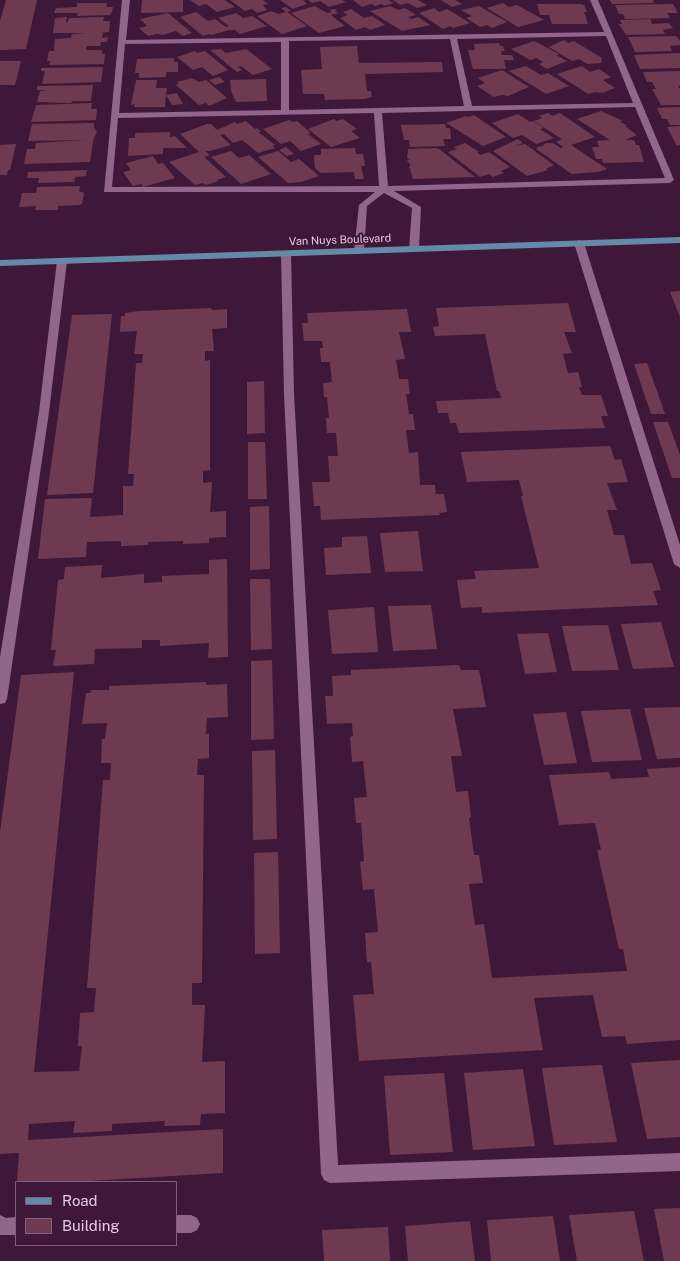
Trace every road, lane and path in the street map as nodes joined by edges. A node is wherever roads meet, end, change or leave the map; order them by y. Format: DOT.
graph roads {
  1 [pos="126,0"];
  2 [pos="594,0"];
  3 [pos="608,34"];
  4 [pos="452,36"];
  5 [pos="285,39"];
  6 [pos="122,42"];
  7 [pos="638,105"];
  8 [pos="468,109"];
  9 [pos="378,111"];
  10 [pos="285,112"];
  11 [pos="114,116"];
  12 [pos="384,189"];
  13 [pos="680,240"];
  14 [pos="579,243"];
  15 [pos="414,249"];
  16 [pos="359,251"];
  17 [pos="286,254"];
  18 [pos="62,261"];
  19 [pos="0,263"];
  20 [pos="680,564"];
  21 [pos="0,699"];
  22 [pos="680,1162"];
  23 [pos="0,1224"];
  24 [pos="15,1226"];
  1 -- 6 [label="lane"];
  2 -- 3 [label="lane"];
  3 -- 4 [label="lane"];
  3 -- 7 [label="lane"];
  4 -- 5 [label="lane"];
  4 -- 8 [label="lane"];
  5 -- 6 [label="lane"];
  5 -- 10 [label="lane"];
  6 -- 11 [label="lane"];
  7 -- 8 [label="lane"];
  7 -- 12 [label="lane"];
  8 -- 9 [label="lane"];
  9 -- 10 [label="lane"];
  9 -- 12 [label="lane"];
  10 -- 11 [label="lane"];
  11 -- 12 [label="lane"];
  12 -- 15 [label="lane"];
  12 -- 16 [label="lane"];
  13 -- 14 [label="main road, Van Nuys Boulevard"];
  14 -- 15 [label="main road, Van Nuys Boulevard"];
  14 -- 20 [label="lane"];
  15 -- 16 [label="main road, Van Nuys Boulevard"];
  16 -- 17 [label="main road, Van Nuys Boulevard"];
  17 -- 18 [label="main road, Van Nuys Boulevard"];
  17 -- 22 [label="lane"];
  18 -- 19 [label="main road, Van Nuys Boulevard"];
  18 -- 21 [label="lane"];
  23 -- 24 [label="lane"];
}
